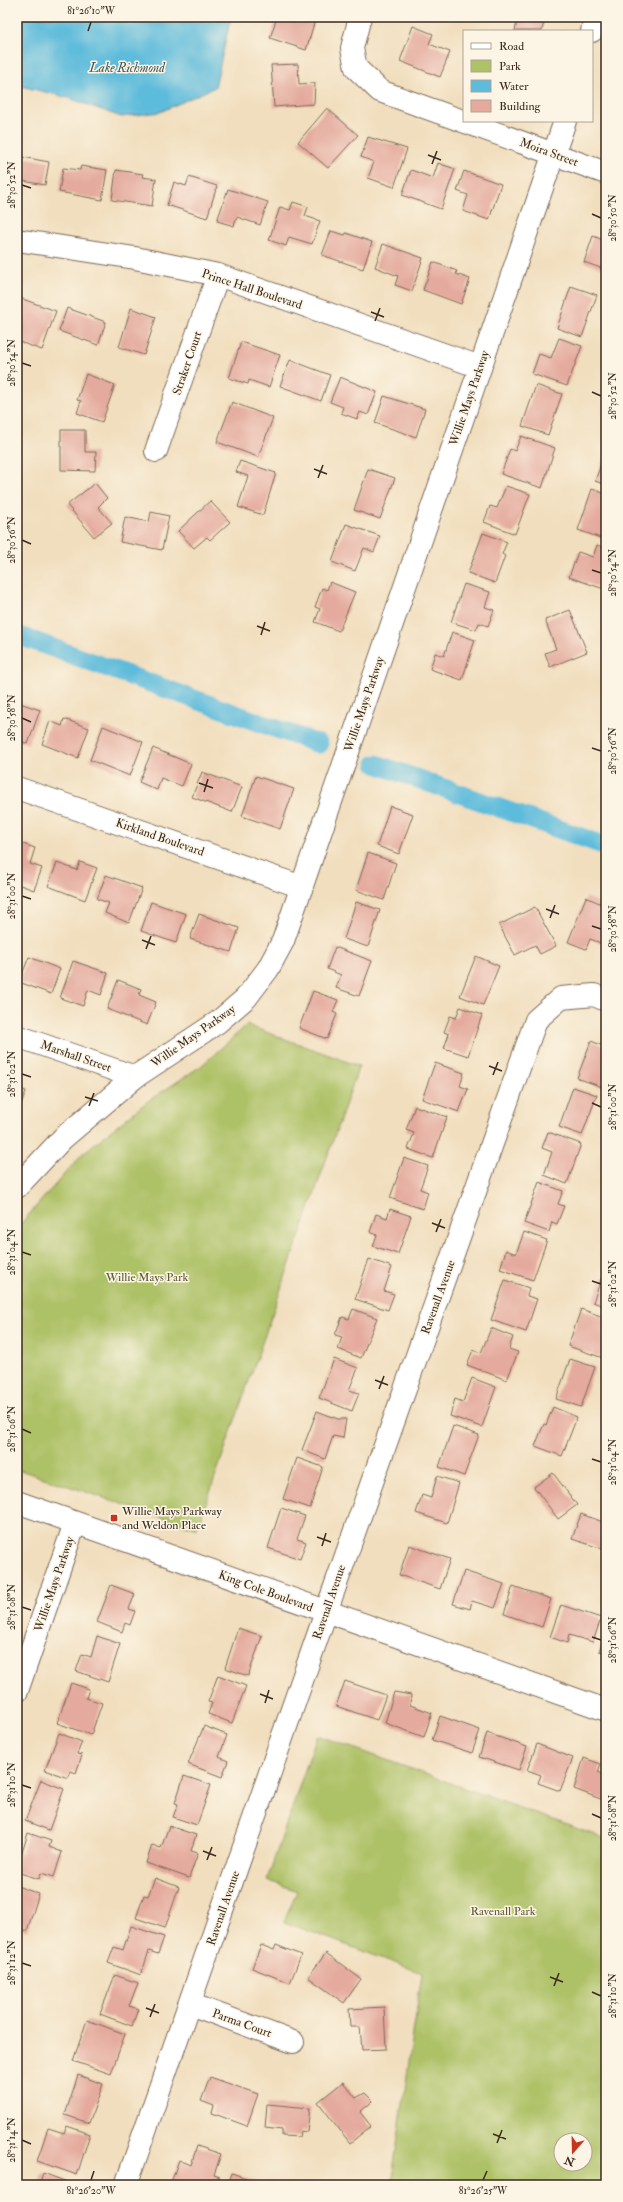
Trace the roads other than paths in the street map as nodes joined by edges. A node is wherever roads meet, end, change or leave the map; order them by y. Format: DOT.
graph roads {
  1 [pos="360,17"];
  2 [pos="596,17"];
  3 [pos="592,30"];
  4 [pos="463,121"];
  5 [pos="466,122"];
  6 [pos="565,122"];
  7 [pos="555,154"];
  8 [pos="606,173"];
  9 [pos="17,240"];
  10 [pos="218,276"];
  11 [pos="480,367"];
  12 [pos="156,451"];
  13 [pos="17,788"];
  14 [pos="302,887"];
  15 [pos="606,1000"];
  16 [pos="17,1036"];
  17 [pos="135,1077"];
  18 [pos="17,1187"];
  19 [pos="17,1502"];
  20 [pos="75,1523"];
  21 [pos="326,1612"];
  22 [pos="17,1691"];
  23 [pos="606,1710"];
  24 [pos="190,2004"];
  25 [pos="293,2042"];
  26 [pos="126,2185"];
  1 -- 4 [label="street, Moira Street"];
  2 -- 3 [label="street"];
  5 -- 7 [label="street, Moira Street"];
  6 -- 7 [label="street, Willie Mays Parkway"];
  7 -- 8 [label="street, Moira Street"];
  7 -- 11 [label="street, Willie Mays Parkway"];
  9 -- 10 [label="street, Prince Hall Boulevard"];
  10 -- 11 [label="street, Prince Hall Boulevard"];
  10 -- 12 [label="street, Straker Court"];
  11 -- 14 [label="street, Willie Mays Parkway"];
  13 -- 14 [label="street, Kirkland Boulevard"];
  14 -- 17 [label="street, Willie Mays Parkway"];
  15 -- 21 [label="street, Ravenall Avenue"];
  16 -- 17 [label="street, Marshall Street"];
  17 -- 18 [label="street, Willie Mays Parkway"];
  19 -- 20 [label="street, King Cole Boulevard"];
  20 -- 21 [label="street, King Cole Boulevard"];
  20 -- 22 [label="street, Willie Mays Parkway"];
  21 -- 23 [label="street, King Cole Boulevard"];
  21 -- 24 [label="street, Ravenall Avenue"];
  24 -- 25 [label="street, Parma Court"];
  24 -- 26 [label="street, Ravenall Avenue"];
}
